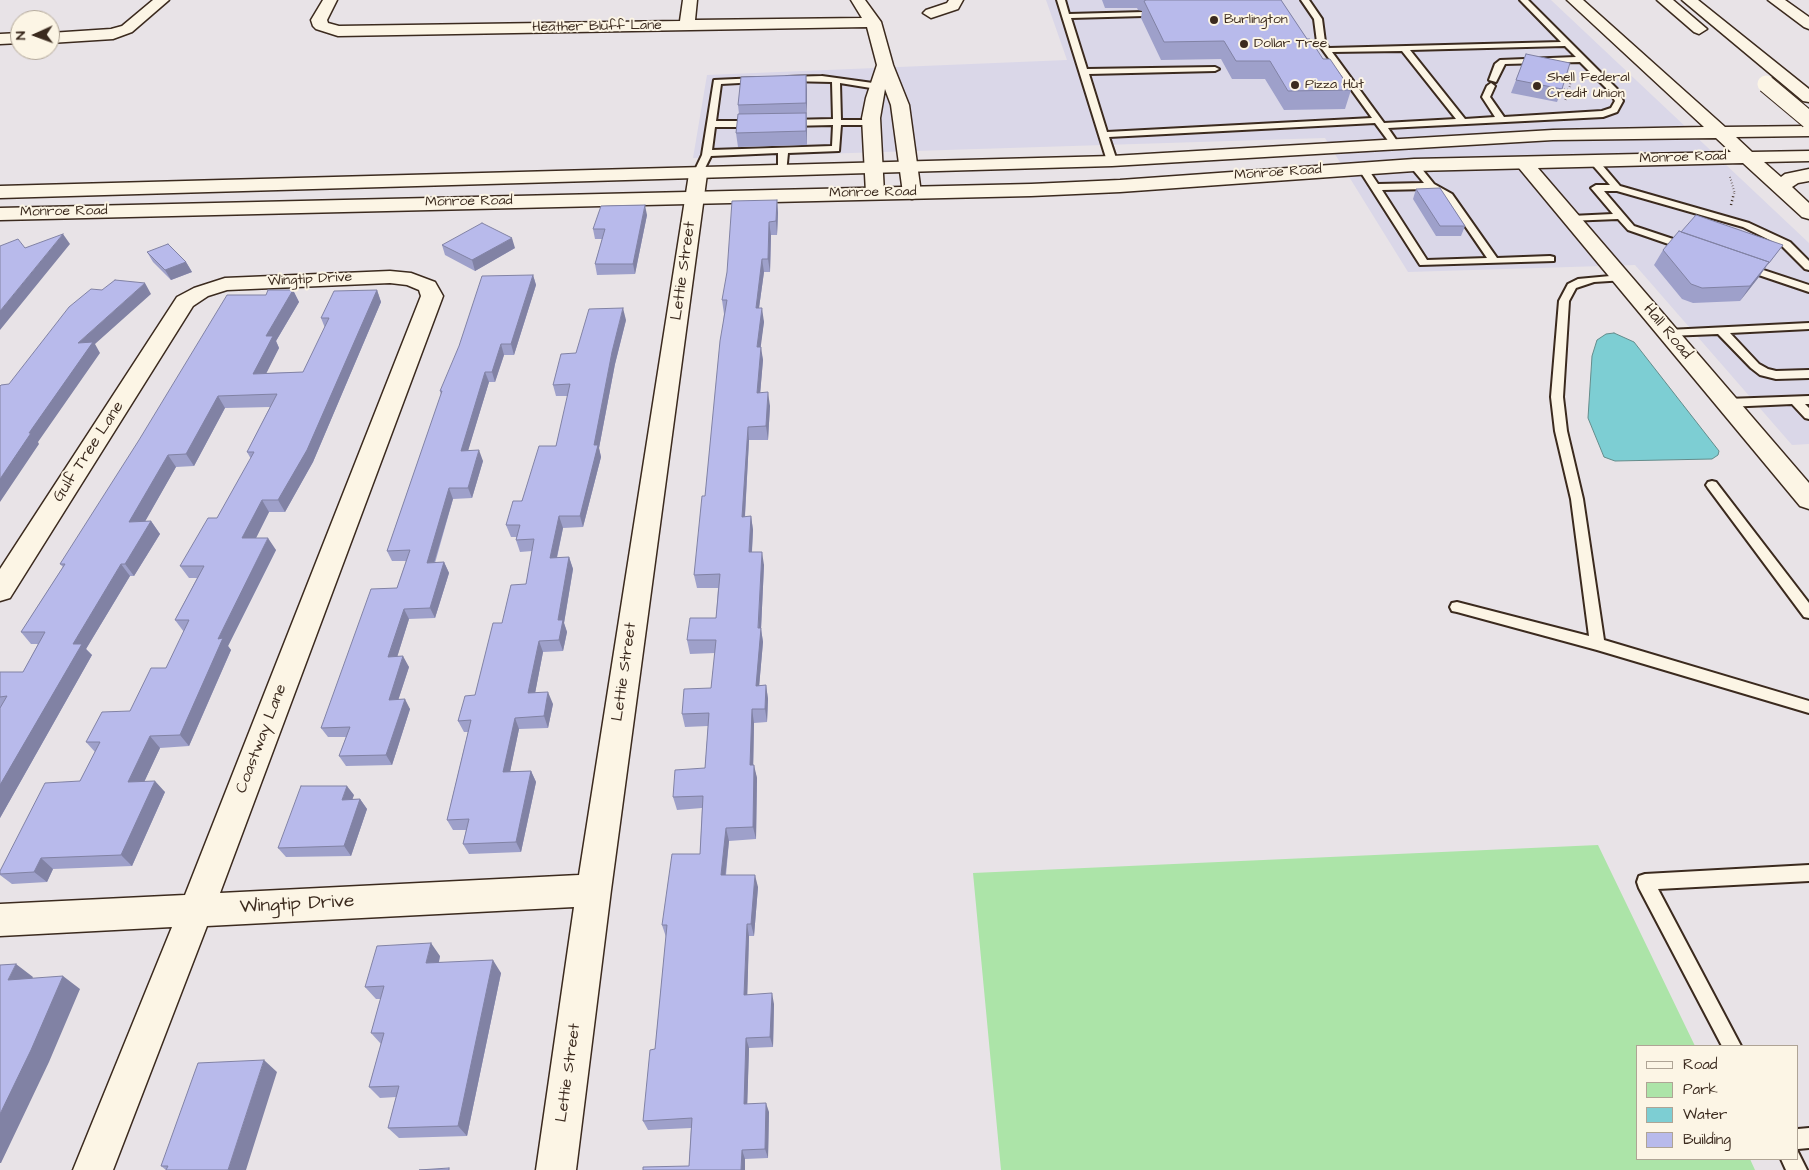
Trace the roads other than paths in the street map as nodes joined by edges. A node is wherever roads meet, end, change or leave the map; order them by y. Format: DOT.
graph roads {
  1 [pos="162,0"];
  2 [pos="330,0"];
  3 [pos="690,0"];
  4 [pos="858,0"];
  5 [pos="956,0"];
  6 [pos="1061,0"];
  7 [pos="1305,0"];
  8 [pos="1524,0"];
  9 [pos="1574,0"];
  10 [pos="1664,0"];
  11 [pos="1689,0"];
  12 [pos="1775,0"];
  13 [pos="932,13"];
  14 [pos="1144,14"];
  15 [pos="1067,16"];
  16 [pos="873,22"];
  17 [pos="1809,24"];
  18 [pos="687,25"];
  19 [pos="1708,36"];
  20 [pos="60,37"];
  21 [pos="1568,44"];
  22 [pos="1404,49"];
  23 [pos="1327,50"];
  24 [pos="1582,59"];
  25 [pos="885,65"];
  26 [pos="1215,69"];
  27 [pos="1084,72"];
  28 [pos="1751,72"];
  29 [pos="765,80"];
  30 [pos="774,80"];
  31 [pos="836,81"];
  32 [pos="877,86"];
  33 [pos="1809,97"];
  34 [pos="1694,109"];
  35 [pos="1501,119"];
  36 [pos="1809,119"];
  37 [pos="1462,121"];
  38 [pos="837,122"];
  39 [pos="872,122"];
  40 [pos="779,123"];
  41 [pos="1379,123"];
  42 [pos="712,124"];
  43 [pos="760,124"];
  44 [pos="1809,131"];
  45 [pos="1721,132"];
  46 [pos="1104,135"];
  47 [pos="1395,144"];
  48 [pos="783,150"];
  49 [pos="708,153"];
  50 [pos="1809,156"];
  51 [pos="1746,157"];
  52 [pos="1112,161"];
  53 [pos="1594,161"];
  54 [pos="1525,164"];
  55 [pos="1414,165"];
  56 [pos="909,167"];
  57 [pos="873,168"];
  58 [pos="1364,168"];
  59 [pos="783,171"];
  60 [pos="1809,175"];
  61 [pos="390,182"];
  62 [pos="696,185"];
  63 [pos="1120,186"];
  64 [pos="1430,186"];
  65 [pos="1376,187"];
  66 [pos="1618,188"];
  67 [pos="1782,188"];
  68 [pos="80,190"];
  69 [pos="0,192"];
  70 [pos="875,193"];
  71 [pos="912,193"];
  72 [pos="378,204"];
  73 [pos="62,212"];
  74 [pos="1809,213"];
  75 [pos="0,214"];
  76 [pos="1621,216"];
  77 [pos="1571,219"];
  78 [pos="1696,250"];
  79 [pos="1493,259"];
  80 [pos="1550,259"];
  81 [pos="1731,262"];
  82 [pos="1809,267"];
  83 [pos="1621,278"];
  84 [pos="1809,289"];
  85 [pos="428,306"];
  86 [pos="179,313"];
  87 [pos="1809,326"];
  88 [pos="1721,330"];
  89 [pos="1668,333"];
  90 [pos="1809,374"];
  91 [pos="1809,400"];
  92 [pos="1795,401"];
  93 [pos="1727,403"];
  94 [pos="1809,415"];
  95 [pos="1712,485"];
  96 [pos="1809,500"];
  97 [pos="0,591"];
  98 [pos="1457,606"];
  99 [pos="1809,613"];
  100 [pos="1597,644"];
  101 [pos="1809,707"];
  102 [pos="1809,873"];
  103 [pos="594,890"];
  104 [pos="196,910"];
  105 [pos="0,920"];
  106 [pos="1731,1045"];
  107 [pos="93,1170"];
  108 [pos="556,1170"];
  1 -- 20 [label="main road"];
  2 -- 18 [label="main road, Heather Bluff Lane"];
  3 -- 18 [label="main road"];
  4 -- 16 [label="main road"];
  5 -- 13 [label="main road"];
  6 -- 15 [label="lane"];
  7 -- 23 [label="lane"];
  8 -- 21 [label="lane"];
  9 -- 34 [label="main road"];
  10 -- 19 [label="main road"];
  11 -- 33 [label="main road"];
  12 -- 17 [label="main road"];
  14 -- 15 [label="lane"];
  15 -- 27 [label="lane"];
  16 -- 18 [label="main road, Heather Bluff Lane"];
  16 -- 25 [label="main road"];
  21 -- 22 [label="lane"];
  21 -- 24 [label="lane"];
  22 -- 23 [label="lane"];
  22 -- 37 [label="lane"];
  23 -- 41 [label="lane"];
  24 -- 35 [label="lane"];
  24 -- 35 [label="lane"];
  25 -- 32 [label="main road"];
  25 -- 56 [label="main road"];
  26 -- 27 [label="lane"];
  27 -- 46 [label="lane"];
  28 -- 36 [label="main road, bridge"];
  29 -- 42 [label="lane"];
  30 -- 31 [label="lane"];
  31 -- 32 [label="lane"];
  31 -- 38 [label="lane"];
  32 -- 39 [label="main road"];
  34 -- 36 [label="main road"];
  34 -- 45 [label="main road"];
  35 -- 37 [label="lane"];
  37 -- 41 [label="lane"];
  38 -- 39 [label="lane"];
  38 -- 40 [label="lane"];
  38 -- 48 [label="lane"];
  39 -- 57 [label="main road"];
  41 -- 46 [label="lane"];
  41 -- 47 [label="lane"];
  42 -- 43 [label="lane"];
  42 -- 49 [label="lane"];
  44 -- 45 [label="main road, Monroe Road"];
  45 -- 47 [label="main road, Monroe Road"];
  45 -- 51 [label="main road"];
  46 -- 52 [label="lane"];
  47 -- 52 [label="main road, Monroe Road"];
  47 -- 55 [label="main road"];
  48 -- 49 [label="lane"];
  48 -- 59 [label="lane"];
  49 -- 62 [label="lane"];
  50 -- 51 [label="main road, Monroe Road"];
  51 -- 53 [label="main road, Monroe Road"];
  51 -- 67 [label="main road"];
  52 -- 56 [label="main road, Monroe Road"];
  52 -- 63 [label="main road"];
  53 -- 54 [label="main road, Monroe Road"];
  53 -- 66 [label="lane"];
  54 -- 55 [label="main road, Monroe Road"];
  54 -- 77 [label="main road, Hall Road"];
  55 -- 58 [label="main road, Monroe Road"];
  55 -- 64 [label="lane"];
  56 -- 57 [label="main road, Monroe Road"];
  56 -- 71 [label="main road"];
  57 -- 59 [label="main road, Monroe Road"];
  57 -- 70 [label="main road"];
  58 -- 63 [label="main road, Monroe Road"];
  58 -- 65 [label="lane"];
  59 -- 62 [label="main road, Monroe Road"];
  60 -- 67 [label="main road"];
  61 -- 62 [label="main road, Monroe Road"];
  61 -- 68 [label="main road, Monroe Road"];
  61 -- 72 [label="main road"];
  62 -- 70 [label="main road, Monroe Road"];
  62 -- 72 [label="main road, Monroe Road"];
  62 -- 103 [label="main road, Lettie Street"];
  63 -- 71 [label="main road, Monroe Road"];
  64 -- 65 [label="lane"];
  64 -- 79 [label="lane"];
  65 -- 79 [label="lane"];
  66 -- 76 [label="lane"];
  66 -- 82 [label="lane"];
  67 -- 74 [label="main road"];
  68 -- 69 [label="main road, Monroe Road"];
  68 -- 73 [label="main road"];
  70 -- 71 [label="main road, Monroe Road"];
  72 -- 73 [label="main road, Monroe Road"];
  73 -- 75 [label="main road, Monroe Road"];
  76 -- 77 [label="lane"];
  76 -- 78 [label="lane"];
  77 -- 83 [label="main road, Hall Road"];
  79 -- 80 [label="lane"];
  81 -- 84 [label="lane"];
  83 -- 89 [label="main road, Hall Road"];
  83 -- 100 [label="lane"];
  85 -- 86 [label="main road, Wingtip Drive"];
  85 -- 104 [label="main road, Coastway Lane"];
  86 -- 97 [label="main road, Gulf Tree Lane"];
  87 -- 88 [label="lane"];
  88 -- 89 [label="lane"];
  88 -- 90 [label="lane"];
  89 -- 93 [label="main road, Hall Road"];
  91 -- 92 [label="lane"];
  92 -- 93 [label="lane"];
  92 -- 94 [label="lane"];
  93 -- 96 [label="main road, Hall Road"];
  95 -- 99 [label="lane"];
  98 -- 100 [label="lane"];
  100 -- 101 [label="lane"];
  102 -- 106 [label="lane"];
  103 -- 104 [label="main road, Wingtip Drive"];
  103 -- 108 [label="main road, Lettie Street"];
  104 -- 105 [label="main road, Wingtip Drive"];
  104 -- 107 [label="main road, Coastway Lane"];
}
